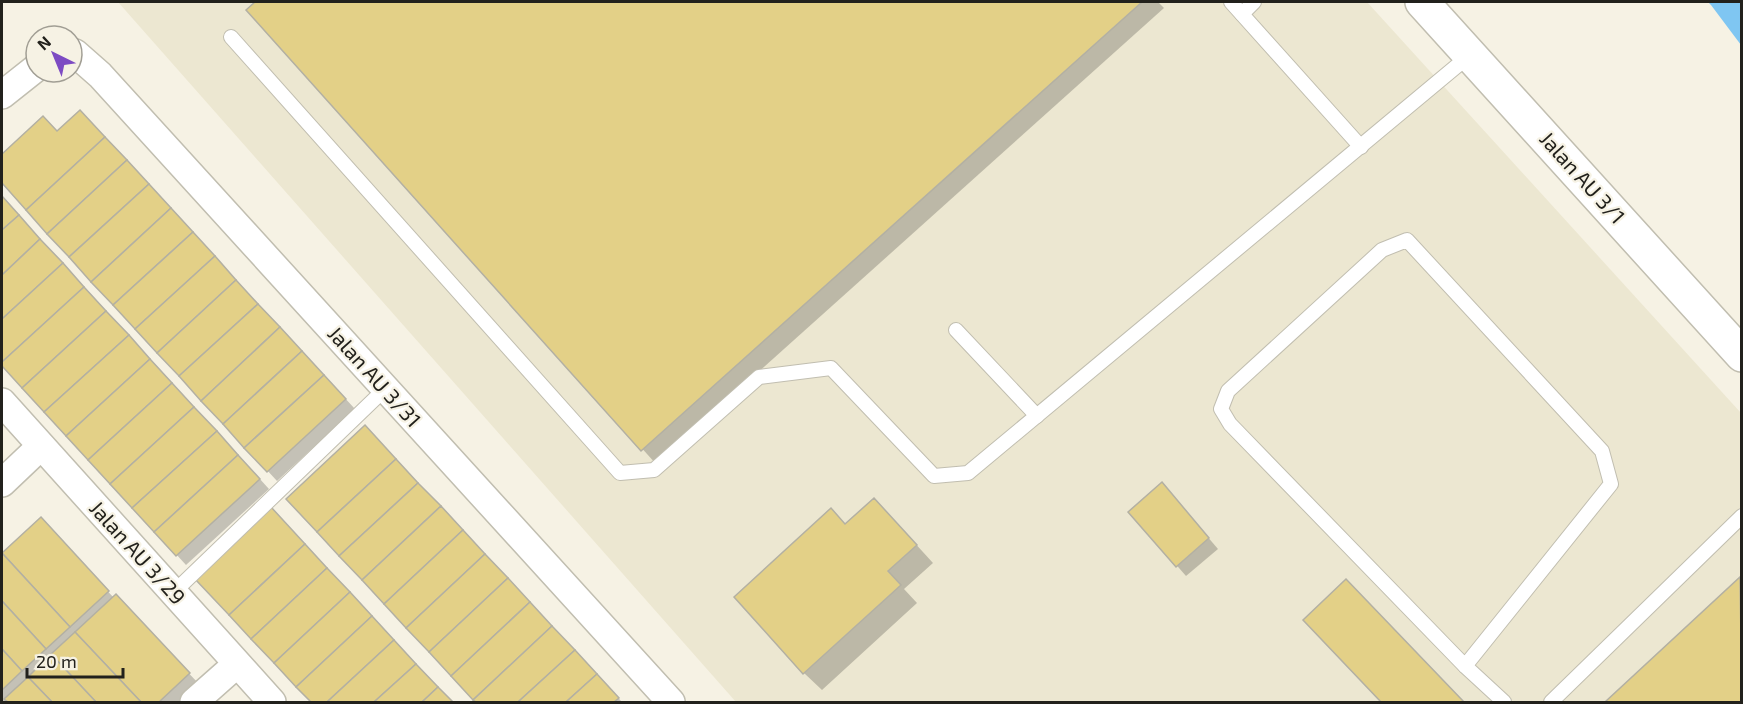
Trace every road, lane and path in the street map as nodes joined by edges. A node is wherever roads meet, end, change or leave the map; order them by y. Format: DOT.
graph roads {
  1 [pos="1231,2"];
  2 [pos="1254,2"];
  3 [pos="1422,2"];
  4 [pos="1242,14"];
  5 [pos="231,37"];
  6 [pos="1470,56"];
  7 [pos="84,61"];
  8 [pos="24,78"];
  9 [pos="2,95"];
  10 [pos="1361,147"];
  11 [pos="956,330"];
  12 [pos="1742,355"];
  13 [pos="385,390"];
  14 [pos="2,402"];
  15 [pos="1037,416"];
  16 [pos="41,446"];
  17 [pos="2,483"];
  18 [pos="1742,516"];
  19 [pos="173,593"];
  20 [pos="237,664"];
  21 [pos="1465,666"];
  22 [pos="194,702"];
  23 [pos="272,702"];
  24 [pos="670,702"];
  25 [pos="1504,702"];
  26 [pos="1551,702"];
  1 -- 4 [label="lane"];
  2 -- 4 [label="lane"];
  3 -- 6 [label="main road, Jalan AU 3/1"];
  4 -- 10 [label="lane"];
  5 -- 15 [label="lane"];
  6 -- 10 [label="lane"];
  6 -- 12 [label="main road, Jalan AU 3/1"];
  7 -- 13 [label="street, Jalan AU 3/31"];
  8 -- 9 [label="street"];
  10 -- 15 [label="lane"];
  11 -- 15 [label="lane"];
  13 -- 19 [label="lane"];
  13 -- 24 [label="street, Jalan AU 3/31"];
  14 -- 16 [label="street, Jalan AU 3/29"];
  16 -- 17 [label="street"];
  16 -- 19 [label="street, Jalan AU 3/29"];
  18 -- 26 [label="lane"];
  19 -- 20 [label="street, Jalan AU 3/29"];
  20 -- 22 [label="street"];
  20 -- 23 [label="street, Jalan AU 3/29"];
  21 -- 21 [label="lane"];
  21 -- 25 [label="lane"];
}
